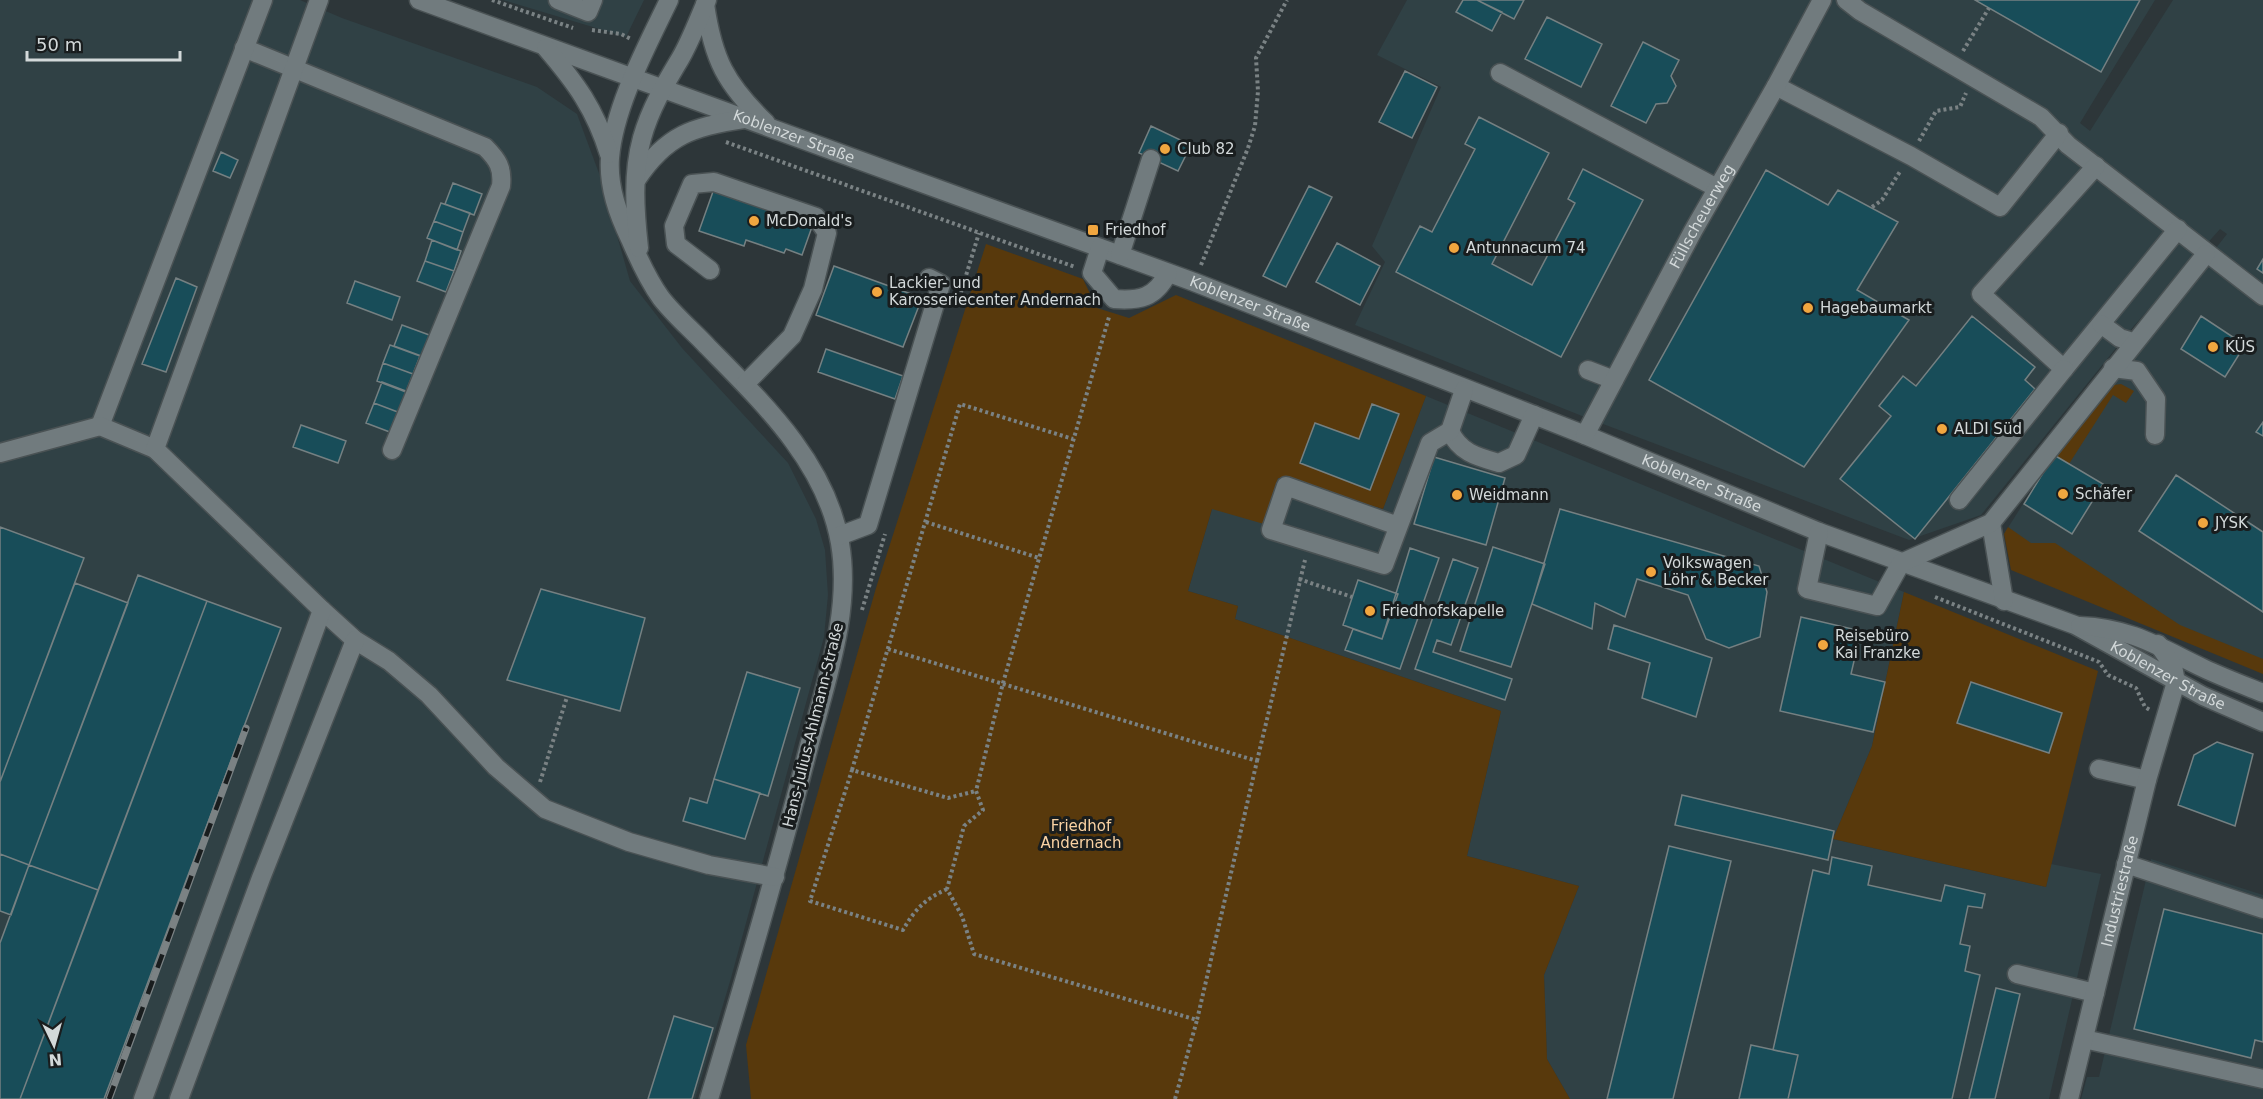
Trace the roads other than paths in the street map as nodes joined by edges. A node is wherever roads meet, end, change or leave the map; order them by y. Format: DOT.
graph roads {
  1 [pos="263,0"];
  2 [pos="319,0"];
  3 [pos="419,0"];
  4 [pos="558,0"];
  5 [pos="593,0"];
  6 [pos="669,0"];
  7 [pos="1822,0"];
  8 [pos="1846,0"];
  9 [pos="706,2"];
  10 [pos="544,46"];
  11 [pos="244,48"];
  12 [pos="294,68"];
  13 [pos="1500,73"];
  14 [pos="634,79"];
  15 [pos="1776,86"];
  16 [pos="662,89"];
  17 [pos="746,119"];
  18 [pos="772,128"];
  19 [pos="2059,133"];
  20 [pos="610,158"];
  21 [pos="1151,159"];
  22 [pos="2096,166"];
  23 [pos="636,180"];
  24 [pos="1717,188"];
  25 [pos="2178,229"];
  26 [pos="1100,248"];
  27 [pos="2206,254"];
  28 [pos="1120,255"];
  29 [pos="641,265"];
  30 [pos="710,270"];
  31 [pos="1168,273"];
  32 [pos="929,278"];
  33 [pos="2263,296"];
  34 [pos="2101,324"];
  35 [pos="2133,342"];
  36 [pos="2113,368"];
  37 [pos="2064,369"];
  38 [pos="1588,370"];
  39 [pos="1614,380"];
  40 [pos="745,384"];
  41 [pos="1464,390"];
  42 [pos="1534,415"];
  43 [pos="100,426"];
  44 [pos="1450,431"];
  45 [pos="1585,435"];
  46 [pos="2155,435"];
  47 [pos="155,450"];
  48 [pos="392,450"];
  49 [pos="0,453"];
  50 [pos="1959,500"];
  51 [pos="1992,523"];
  52 [pos="1398,526"];
  53 [pos="1819,531"];
  54 [pos="839,536"];
  55 [pos="1901,563"];
  56 [pos="2004,601"];
  57 [pos="322,610"];
  58 [pos="2075,625"];
  59 [pos="356,640"];
  60 [pos="2158,644"];
  61 [pos="2221,676"];
  62 [pos="2176,682"];
  63 [pos="2263,693"];
  64 [pos="2263,722"];
  65 [pos="2099,769"];
  66 [pos="2147,780"];
  67 [pos="2126,864"];
  68 [pos="775,877"];
  69 [pos="2263,909"];
  70 [pos="2017,974"];
  71 [pos="2095,993"];
  72 [pos="2084,1040"];
  73 [pos="2263,1079"];
  74 [pos="143,1099"];
  75 [pos="178,1099"];
  76 [pos="709,1099"];
  77 [pos="2069,1099"];
  1 -- 11 [label="street"];
  2 -- 12 [label="street"];
  3 -- 10 [label="street, Koblenzer Straße"];
  4 -- 5 [label="street"];
  6 -- 14 [label="street, Hans-Julius-Ahlmann-Straße"];
  7 -- 15 [label="street, Füllscheuerweg"];
  8 -- 19 [label="street"];
  9 -- 16 [label="street, Hans-Julius-Ahlmann-Straße"];
  9 -- 18 [label="street"];
  10 -- 14 [label="street, Koblenzer Straße"];
  10 -- 20 [label="street, Hans-Julius-Ahlmann-Straße"];
  11 -- 12 [label="street"];
  11 -- 43 [label="street"];
  12 -- 47 [label="street"];
  12 -- 48 [label="street"];
  13 -- 24 [label="street"];
  14 -- 16 [label="street, Koblenzer Straße"];
  14 -- 20 [label="street, Hans-Julius-Ahlmann-Straße"];
  15 -- 19 [label="street"];
  15 -- 24 [label="street, Füllscheuerweg"];
  16 -- 17 [label="street, Koblenzer Straße"];
  16 -- 23 [label="street, Hans-Julius-Ahlmann-Straße"];
  17 -- 18 [label="street, Koblenzer Straße"];
  17 -- 23 [label="street"];
  18 -- 26 [label="street, Koblenzer Straße"];
  19 -- 22 [label="street"];
  20 -- 29 [label="street, Hans-Julius-Ahlmann-Straße"];
  21 -- 28 [label="street"];
  22 -- 25 [label="street"];
  22 -- 37 [label="street"];
  23 -- 29 [label="street, Hans-Julius-Ahlmann-Straße"];
  24 -- 39 [label="street, Füllscheuerweg"];
  25 -- 27 [label="street"];
  25 -- 34 [label="street"];
  26 -- 28 [label="street, Koblenzer Straße"];
  26 -- 31 [label="street"];
  27 -- 33 [label="street"];
  27 -- 35 [label="street"];
  28 -- 31 [label="street, Koblenzer Straße"];
  29 -- 40 [label="street, Hans-Julius-Ahlmann-Straße"];
  30 -- 40 [label="street"];
  31 -- 41 [label="street, Koblenzer Straße"];
  32 -- 54 [label="street"];
  34 -- 35 [label="street"];
  34 -- 37 [label="street"];
  35 -- 36 [label="street"];
  36 -- 46 [label="street"];
  36 -- 51 [label="street"];
  37 -- 50 [label="street"];
  38 -- 39 [label="street"];
  39 -- 45 [label="street, Füllscheuerweg"];
  40 -- 54 [label="street, Hans-Julius-Ahlmann-Straße"];
  41 -- 42 [label="street, Koblenzer Straße"];
  41 -- 44 [label="street"];
  42 -- 44 [label="street"];
  42 -- 45 [label="street, Koblenzer Straße"];
  43 -- 47 [label="street"];
  43 -- 49 [label="street"];
  44 -- 52 [label="street"];
  45 -- 53 [label="street, Koblenzer Straße"];
  47 -- 57 [label="street"];
  51 -- 55 [label="street"];
  51 -- 56 [label="street"];
  52 -- 52 [label="street"];
  53 -- 55 [label="street, Koblenzer Straße"];
  53 -- 55 [label="street"];
  54 -- 68 [label="street, Hans-Julius-Ahlmann-Straße"];
  55 -- 56 [label="street, Koblenzer Straße"];
  56 -- 58 [label="street, Koblenzer Straße"];
  57 -- 59 [label="street"];
  57 -- 74 [label="street"];
  58 -- 60 [label="street, Koblenzer Straße"];
  58 -- 62 [label="street, Koblenzer Straße"];
  59 -- 68 [label="street"];
  59 -- 75 [label="street"];
  60 -- 61 [label="street, Koblenzer Straße"];
  60 -- 62 [label="street"];
  61 -- 62 [label="street"];
  61 -- 63 [label="street, Koblenzer Straße"];
  62 -- 64 [label="street, Koblenzer Straße"];
  62 -- 66 [label="street, Industriestraße"];
  65 -- 66 [label="street"];
  66 -- 67 [label="street, Industriestraße"];
  67 -- 69 [label="street"];
  67 -- 71 [label="street, Industriestraße"];
  68 -- 76 [label="street, Hans-Julius-Ahlmann-Straße"];
  70 -- 71 [label="street"];
  71 -- 72 [label="street, Industriestraße"];
  72 -- 73 [label="street"];
  72 -- 77 [label="street, Industriestraße"];
}
